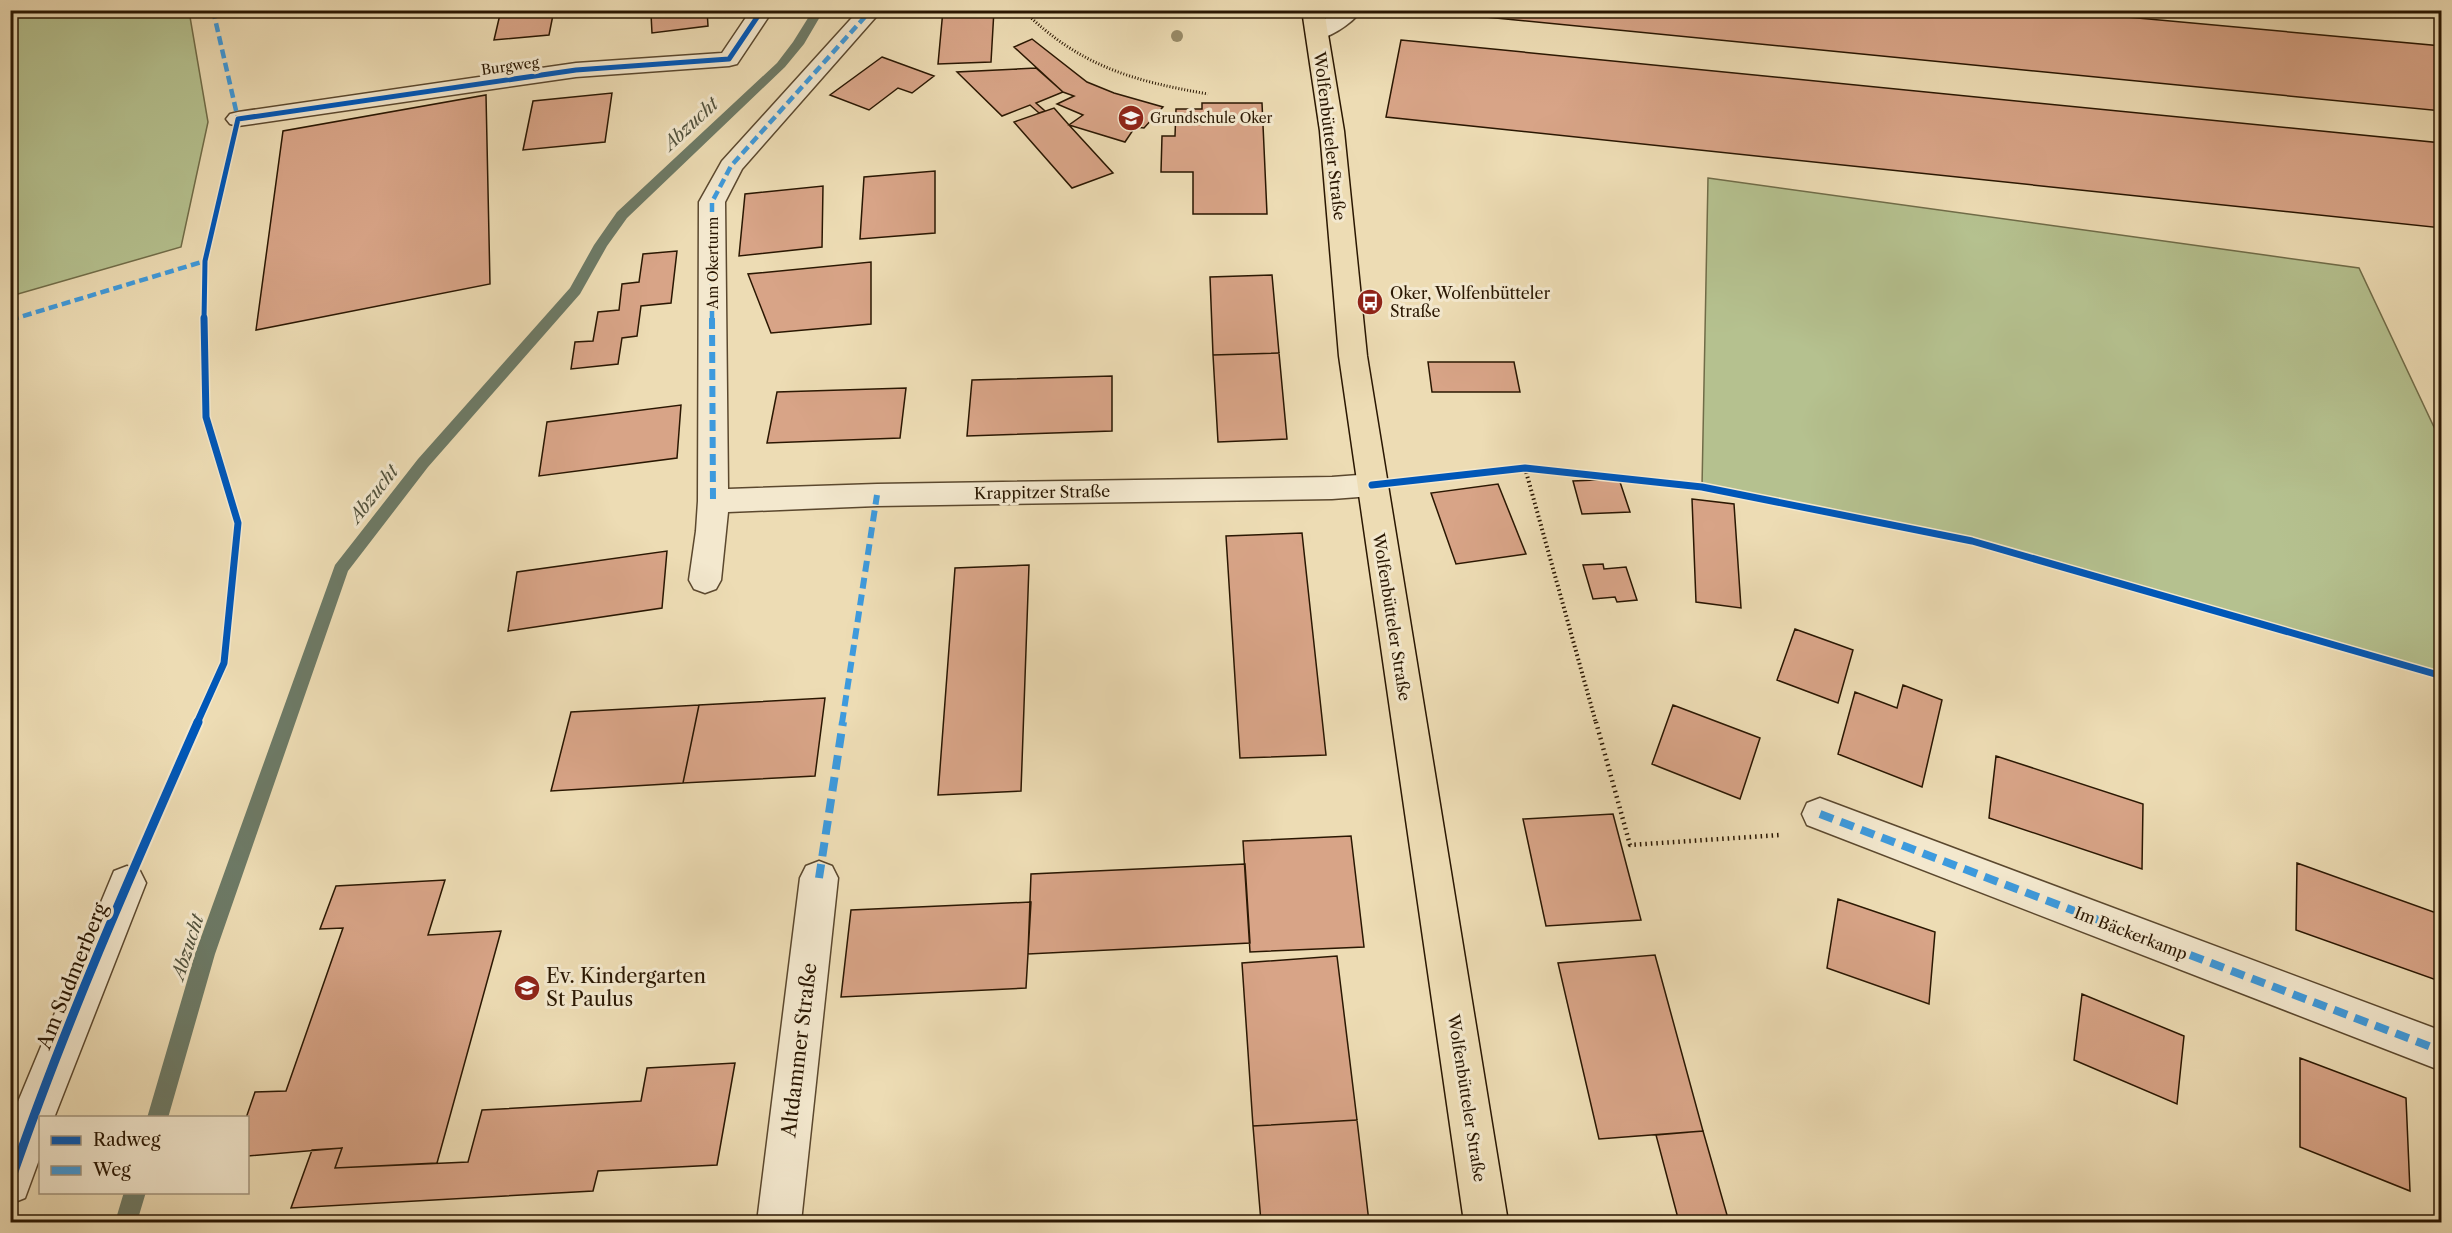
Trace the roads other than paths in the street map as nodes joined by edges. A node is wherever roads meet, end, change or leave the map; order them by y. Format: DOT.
graph roads {
  1 [pos="762,10"];
  2 [pos="871,10"];
  3 [pos="1351,10"];
  4 [pos="1315,22"];
  5 [pos="238,119"];
  6 [pos="1372,485"];
  7 [pos="713,501"];
  8 [pos="705,580"];
  9 [pos="1820,814"];
  10 [pos="819,878"];
  11 [pos="127,883"];
  12 [pos="2442,1052"];
  13 [pos="10,1183"];
  14 [pos="779,1222"];
  15 [pos="1486,1222"];
  1 -- 5 [label="street, Burgweg"];
  2 -- 7 [label="street, Am Okerturm"];
  3 -- 4 [label="street"];
  4 -- 6 [label="main road, Wolfenbütteler Straße"];
  6 -- 7 [label="street, Krappitzer Straße"];
  6 -- 15 [label="main road, Wolfenbütteler Straße"];
  7 -- 8 [label="street, Am Okerturm"];
  9 -- 12 [label="street, Im Bäckerkamp"];
  10 -- 14 [label="street, Altdammer Straße"];
  11 -- 13 [label="street, Am Sudmerberg"];
}
